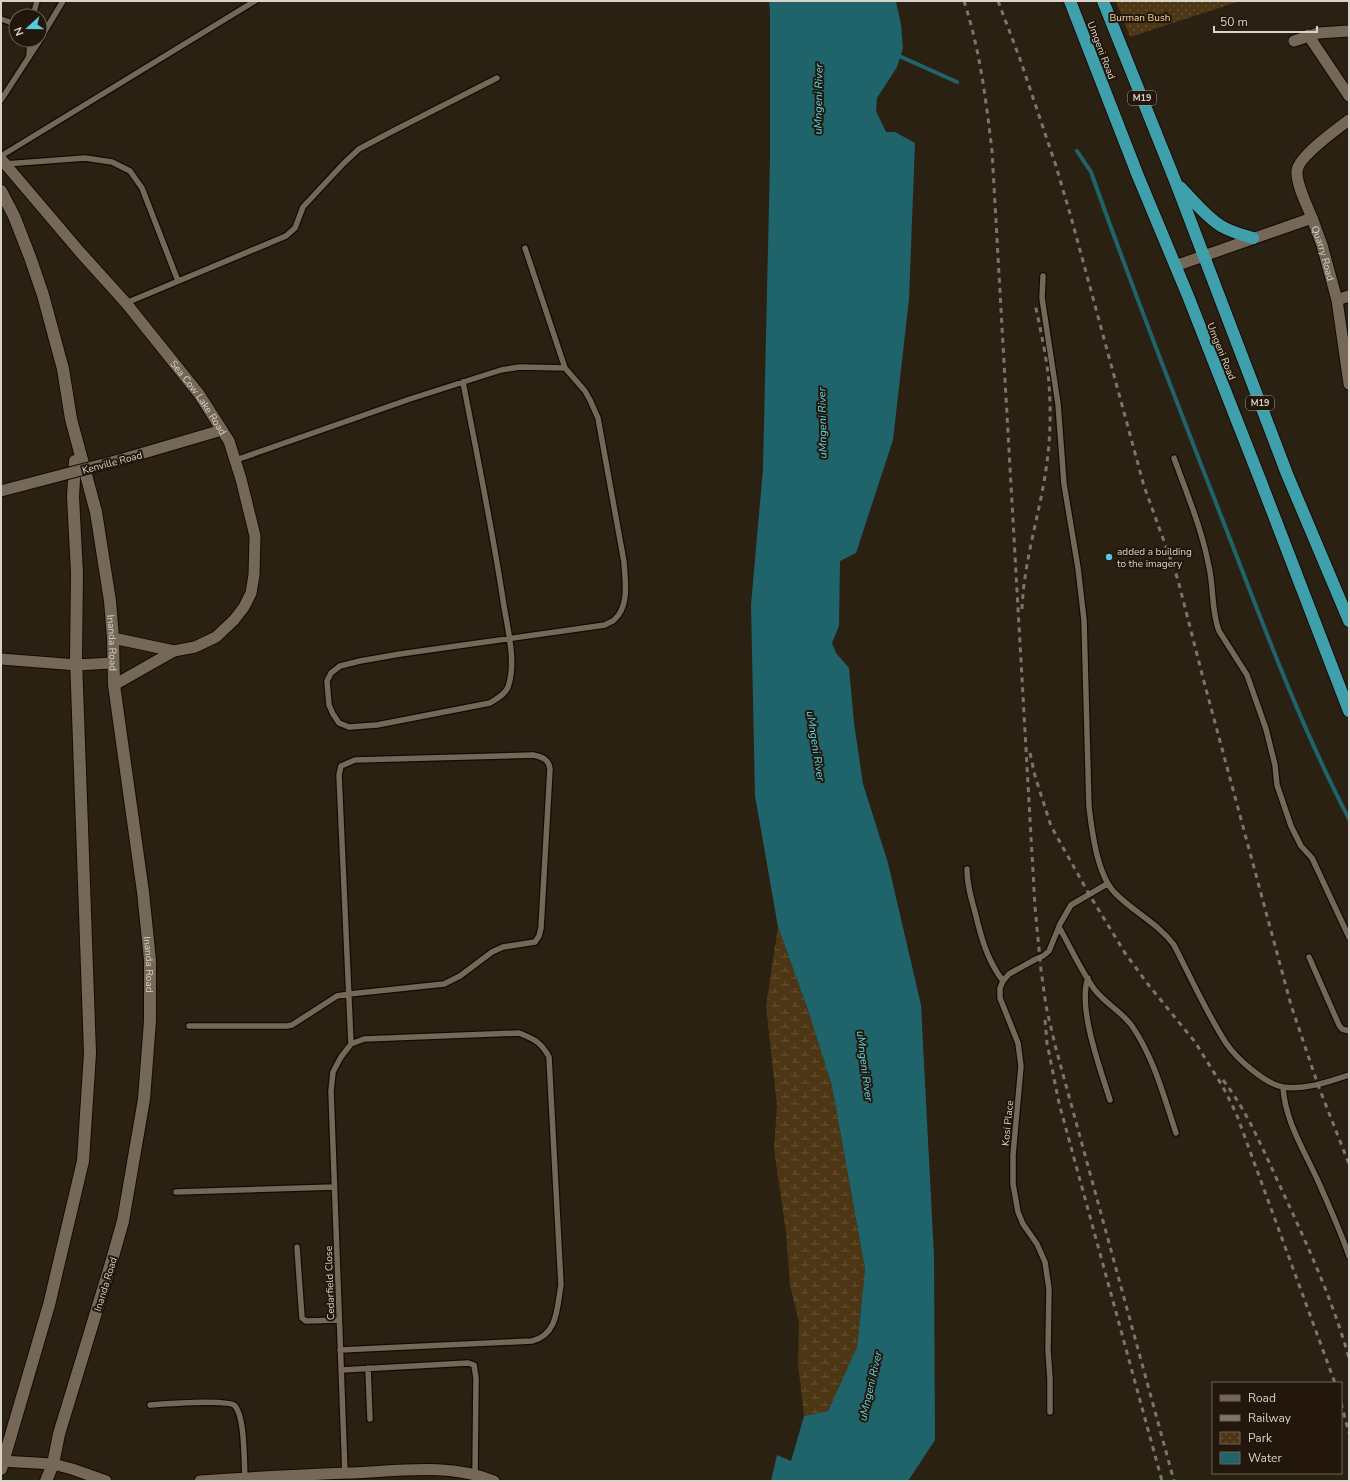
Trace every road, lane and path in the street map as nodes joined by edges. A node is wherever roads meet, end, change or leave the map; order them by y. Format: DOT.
graph roads {
  1 [pos="63,1"];
  2 [pos="255,1"];
  3 [pos="1070,1"];
  4 [pos="1103,1"];
  5 [pos="48,26"];
  6 [pos="1349,31"];
  7 [pos="1308,36"];
  8 [pos="1294,40"];
  9 [pos="29,48"];
  10 [pos="35,48"];
  11 [pos="28,58"];
  12 [pos="497,78"];
  13 [pos="1349,96"];
  14 [pos="1,100"];
  15 [pos="1349,120"];
  16 [pos="2,160"];
  17 [pos="1176,183"];
  18 [pos="1,191"];
  19 [pos="1312,218"];
  20 [pos="1253,238"];
  21 [pos="525,248"];
  22 [pos="1204,256"];
  23 [pos="1175,266"];
  24 [pos="1043,276"];
  25 [pos="178,281"];
  26 [pos="1349,296"];
  27 [pos="1337,300"];
  28 [pos="126,303"];
  29 [pos="564,368"];
  30 [pos="463,382"];
  31 [pos="1349,384"];
  32 [pos="222,430"];
  33 [pos="77,440"];
  34 [pos="1174,458"];
  35 [pos="236,460"];
  36 [pos="1,491"];
  37 [pos="1349,621"];
  38 [pos="113,638"];
  39 [pos="509,639"];
  40 [pos="174,652"];
  41 [pos="1,659"];
  42 [pos="112,663"];
  43 [pos="77,665"];
  44 [pos="114,685"];
  45 [pos="1349,711"];
  46 [pos="967,869"];
  47 [pos="1107,884"];
  48 [pos="1059,927"];
  49 [pos="1349,937"];
  50 [pos="1309,957"];
  51 [pos="1088,978"];
  52 [pos="1003,981"];
  53 [pos="350,994"];
  54 [pos="189,1026"];
  55 [pos="1349,1031"];
  56 [pos="351,1044"];
  57 [pos="1349,1075"];
  58 [pos="1283,1086"];
  59 [pos="1110,1100"];
  60 [pos="1176,1133"];
  61 [pos="334,1187"];
  62 [pos="176,1192"];
  63 [pos="297,1246"];
  64 [pos="1349,1256"];
  65 [pos="339,1320"];
  66 [pos="340,1350"];
  67 [pos="368,1368"];
  68 [pos="341,1370"];
  69 [pos="150,1405"];
  70 [pos="1050,1412"];
  71 [pos="370,1419"];
  72 [pos="2,1463"];
  73 [pos="53,1464"];
  74 [pos="345,1474"];
  75 [pos="475,1475"];
  76 [pos="358,1477"];
  77 [pos="245,1478"];
  78 [pos="260,1479"];
  79 [pos="46,1481"];
  80 [pos="106,1481"];
  81 [pos="200,1481"];
  82 [pos="494,1481"];
  1 -- 5 [label="lane"];
  2 -- 16 [label="lane"];
  3 -- 23 [label="highway, Umgeni Road / M19"];
  4 -- 17 [label="highway, Umgeni Road / M19"];
  6 -- 7 [label="street"];
  7 -- 8 [label="street"];
  7 -- 13 [label="street"];
  9 -- 11 [label="lane"];
  10 -- 11 [label="lane"];
  11 -- 14 [label="lane"];
  12 -- 25 [label="lane"];
  15 -- 19 [label="street"];
  16 -- 25 [label="lane"];
  16 -- 28 [label="street, Sea Cow Lake Road"];
  17 -- 20 [label="highway"];
  17 -- 22 [label="highway, Umgeni Road / M19"];
  18 -- 33 [label="main road, Inanda Road"];
  19 -- 20 [label="street, Quarry Road"];
  19 -- 27 [label="street, Quarry Road"];
  20 -- 22 [label="street, Quarry Road"];
  21 -- 29 [label="lane"];
  22 -- 23 [label="street, Quarry Road"];
  22 -- 37 [label="highway, Umgeni Road / M19"];
  23 -- 45 [label="highway, Umgeni Road / M19"];
  24 -- 47 [label="lane"];
  25 -- 28 [label="lane"];
  26 -- 27 [label="street"];
  27 -- 31 [label="street, Quarry Road"];
  28 -- 32 [label="street, Sea Cow Lake Road"];
  29 -- 30 [label="lane"];
  29 -- 39 [label="lane"];
  30 -- 35 [label="lane"];
  30 -- 39 [label="lane"];
  32 -- 35 [label="street, Sea Cow Lake Road"];
  32 -- 36 [label="street, Kenville Road, bridge"];
  33 -- 38 [label="main road, Inanda Road"];
  33 -- 43 [label="main road, Inanda Road"];
  34 -- 49 [label="lane"];
  35 -- 40 [label="street, Sea Cow Lake Road"];
  38 -- 40 [label="street, Sea Cow Lake Road"];
  38 -- 42 [label="main road, Inanda Road"];
  39 -- 39 [label="lane"];
  40 -- 44 [label="street, Sea Cow Lake Road"];
  41 -- 43 [label="street"];
  42 -- 43 [label="street"];
  42 -- 44 [label="main road, Inanda Road"];
  43 -- 72 [label="main road, Inanda Road"];
  44 -- 73 [label="main road, Inanda Road"];
  46 -- 52 [label="lane"];
  47 -- 48 [label="lane"];
  47 -- 58 [label="lane"];
  48 -- 51 [label="lane"];
  48 -- 52 [label="lane"];
  50 -- 55 [label="lane"];
  51 -- 59 [label="lane"];
  51 -- 60 [label="lane"];
  52 -- 70 [label="lane, Kosi Place"];
  53 -- 53 [label="lane"];
  53 -- 54 [label="lane"];
  53 -- 56 [label="lane"];
  56 -- 61 [label="lane, Cedarfield Close"];
  56 -- 66 [label="lane"];
  57 -- 58 [label="lane"];
  58 -- 64 [label="lane"];
  61 -- 62 [label="lane"];
  61 -- 65 [label="lane, Cedarfield Close"];
  63 -- 65 [label="lane"];
  65 -- 66 [label="lane, Cedarfield Close"];
  66 -- 68 [label="lane, Cedarfield Close"];
  67 -- 68 [label="lane"];
  67 -- 71 [label="lane"];
  67 -- 75 [label="lane"];
  68 -- 74 [label="lane, Cedarfield Close"];
  69 -- 77 [label="lane"];
  72 -- 73 [label="street"];
  73 -- 79 [label="main road, Inanda Road"];
  73 -- 80 [label="street"];
  74 -- 76 [label="street"];
  74 -- 78 [label="street"];
  75 -- 76 [label="street"];
  75 -- 82 [label="street"];
  77 -- 78 [label="street"];
  77 -- 81 [label="street"];
}
